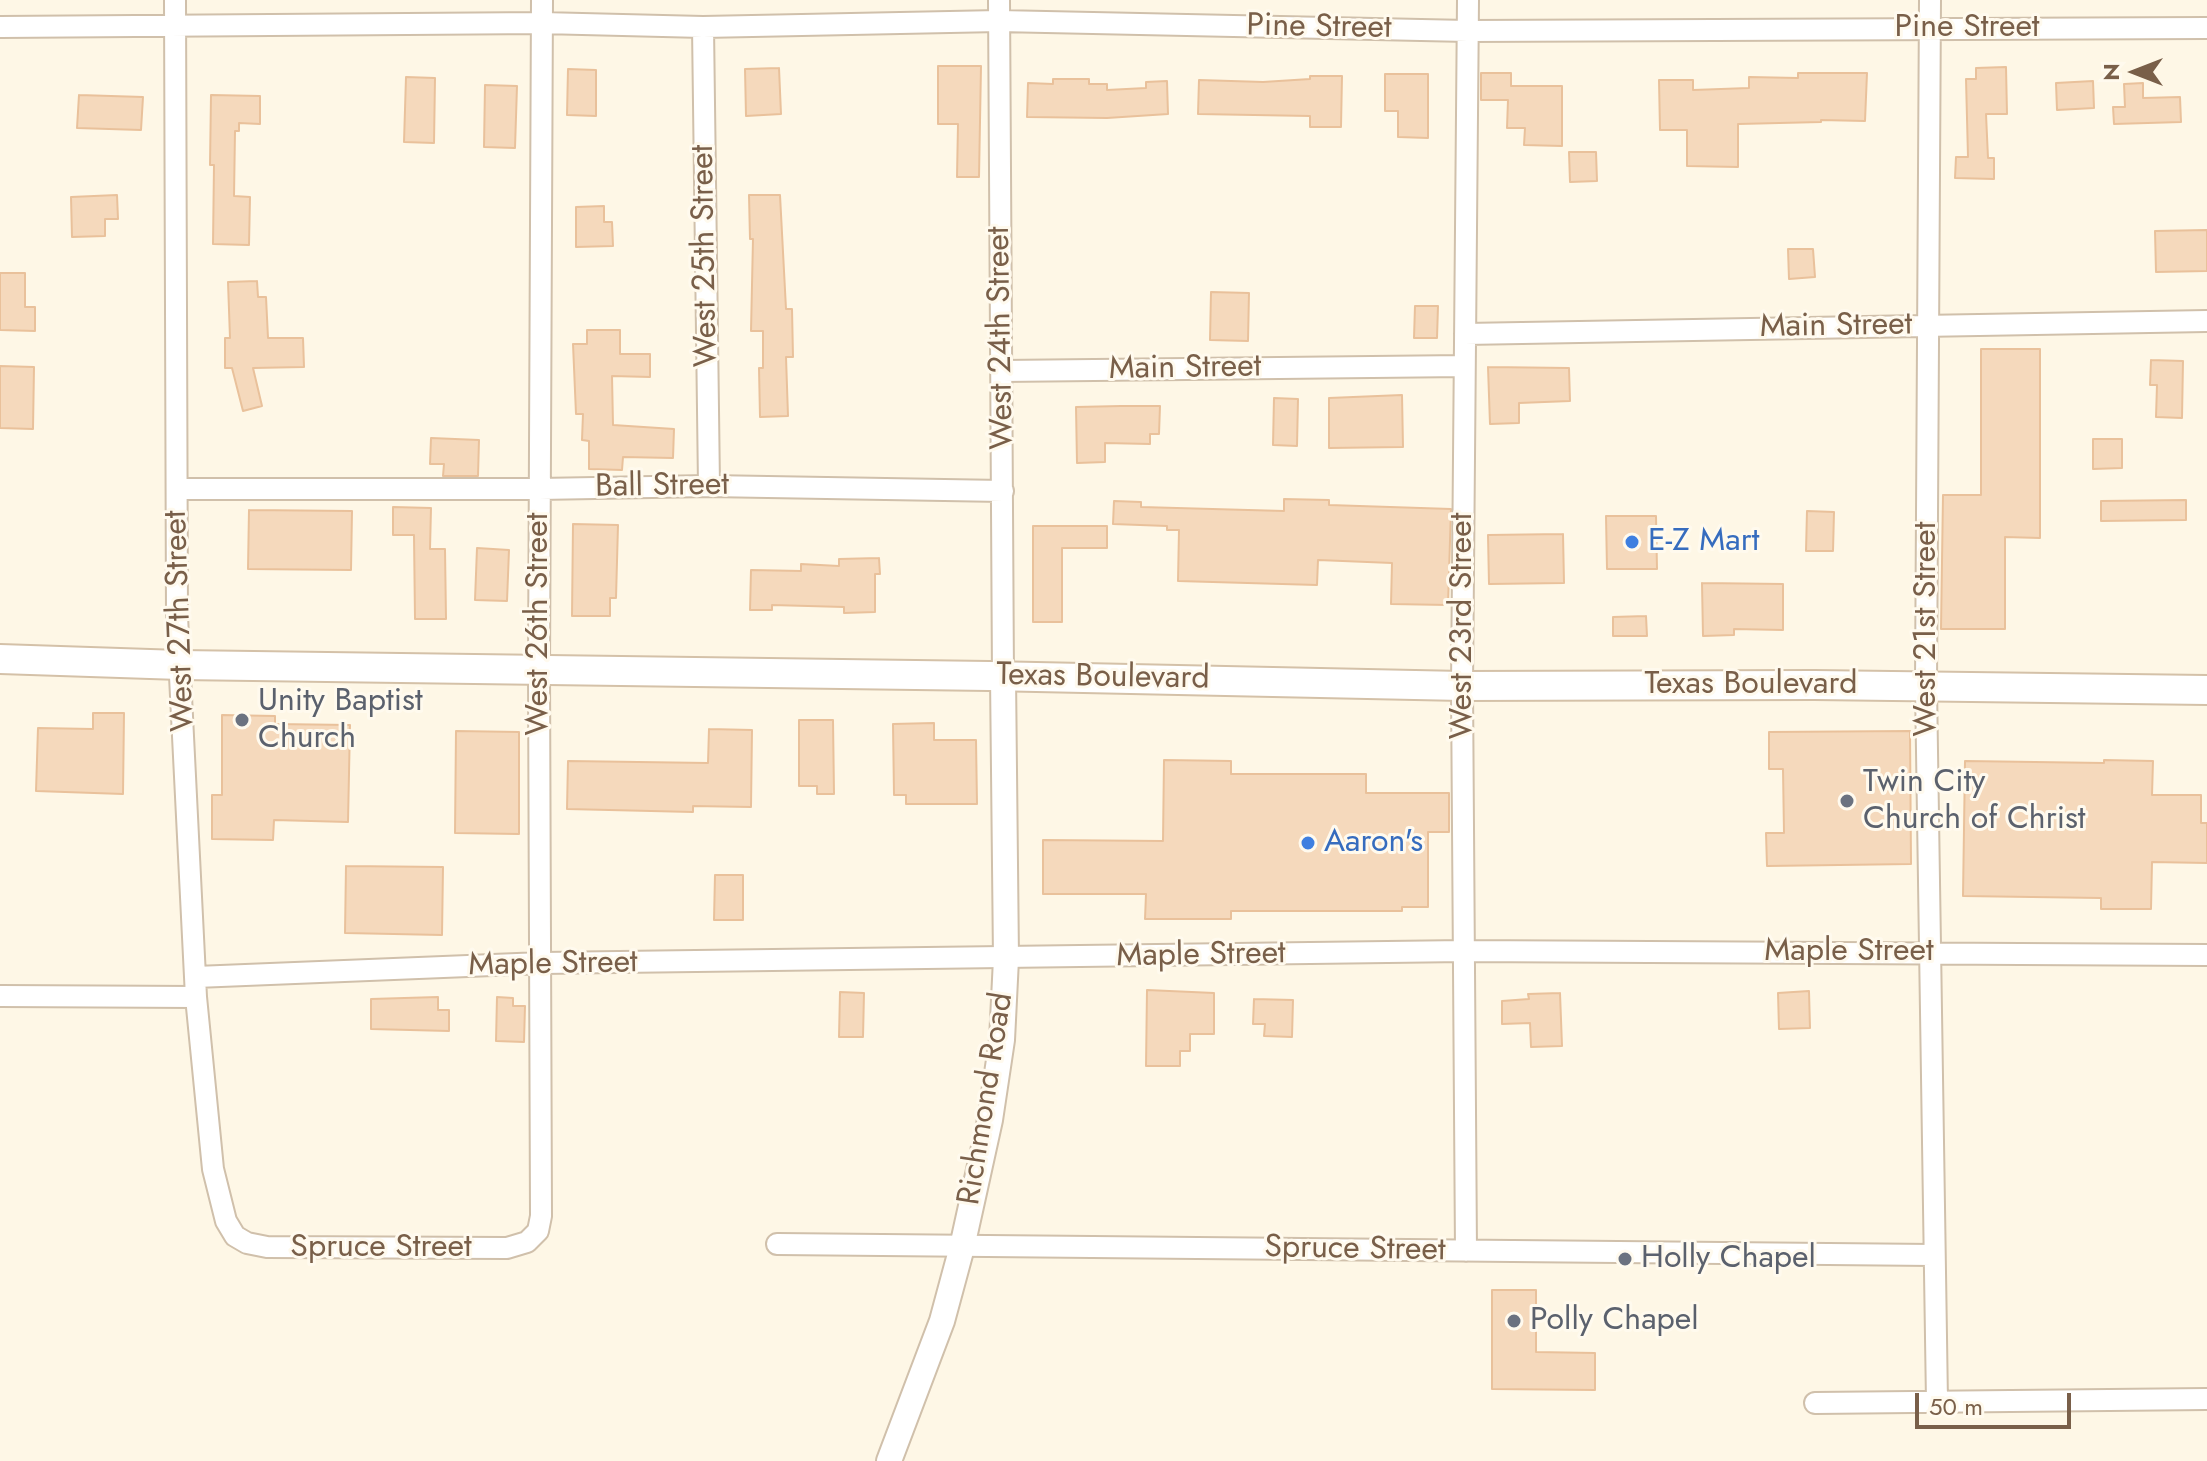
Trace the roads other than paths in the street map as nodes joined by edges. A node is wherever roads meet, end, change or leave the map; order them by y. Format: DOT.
graph roads {
  1 [pos="175,0"];
  2 [pos="542,0"];
  3 [pos="999,0"];
  4 [pos="1468,0"];
  5 [pos="1930,0"];
  6 [pos="999,21"];
  7 [pos="542,23"];
  8 [pos="175,25"];
  9 [pos="0,27"];
  10 [pos="703,27"];
  11 [pos="1930,28"];
  12 [pos="2207,28"];
  13 [pos="1468,31"];
  14 [pos="2207,321"];
  15 [pos="1927,326"];
  16 [pos="1465,334"];
  17 [pos="1464,366"];
  18 [pos="1002,371"];
  19 [pos="709,486"];
  20 [pos="177,489"];
  21 [pos="539,489"];
  22 [pos="1003,491"];
  23 [pos="0,659"];
  24 [pos="180,665"];
  25 [pos="539,670"];
  26 [pos="1003,676"];
  27 [pos="1462,686"];
  28 [pos="1926,686"];
  29 [pos="2207,690"];
  30 [pos="1464,951"];
  31 [pos="1931,952"];
  32 [pos="2207,955"];
  33 [pos="1006,959"];
  34 [pos="542,963"];
  35 [pos="196,987"];
  36 [pos="0,996"];
  37 [pos="235,1236"];
  38 [pos="527,1242"];
  39 [pos="777,1244"];
  40 [pos="962,1247"];
  41 [pos="1466,1251"];
  42 [pos="1933,1255"];
  43 [pos="2207,1399"];
  44 [pos="1937,1402"];
  45 [pos="1815,1403"];
  46 [pos="889,1461"];
  1 -- 8 [label="street, West 27th Street"];
  2 -- 7 [label="street, West 26th Street"];
  3 -- 6 [label="street, West 24th Street"];
  4 -- 13 [label="street, West 23rd Street"];
  5 -- 11 [label="street, West 21st Street"];
  6 -- 10 [label="street, Pine Street"];
  6 -- 13 [label="street, Pine Street"];
  6 -- 18 [label="street, West 24th Street"];
  7 -- 8 [label="street, Pine Street"];
  7 -- 10 [label="street, Pine Street"];
  7 -- 21 [label="street, West 26th Street"];
  8 -- 9 [label="street, Pine Street"];
  8 -- 20 [label="street, West 27th Street"];
  10 -- 19 [label="street, West 25th Street"];
  11 -- 12 [label="street, Pine Street"];
  11 -- 13 [label="street, Pine Street"];
  11 -- 15 [label="street, West 21st Street"];
  13 -- 16 [label="street, West 23rd Street"];
  14 -- 15 [label="street, Main Street"];
  15 -- 16 [label="street, Main Street"];
  15 -- 28 [label="street, West 21st Street"];
  16 -- 17 [label="street, West 23rd Street"];
  17 -- 18 [label="street, Main Street"];
  17 -- 27 [label="street, West 23rd Street"];
  18 -- 22 [label="street, West 24th Street"];
  19 -- 21 [label="street, Ball Street"];
  19 -- 22 [label="street, Ball Street"];
  20 -- 21 [label="street, Ball Street"];
  20 -- 24 [label="street, West 27th Street"];
  21 -- 25 [label="street, West 26th Street"];
  22 -- 26 [label="street, West 24th Street"];
  23 -- 24 [label="main road, Texas Boulevard"];
  24 -- 25 [label="main road, Texas Boulevard"];
  24 -- 35 [label="street, West 27th Street"];
  25 -- 26 [label="main road, Texas Boulevard"];
  25 -- 34 [label="street, West 26th Street"];
  26 -- 27 [label="main road, Texas Boulevard"];
  26 -- 33 [label="street, Richmond Road"];
  27 -- 28 [label="main road, Texas Boulevard"];
  27 -- 30 [label="street, West 23rd Street"];
  28 -- 29 [label="main road, Texas Boulevard"];
  28 -- 31 [label="street, West 21st Street"];
  30 -- 31 [label="street, Maple Street"];
  30 -- 33 [label="street, Maple Street"];
  30 -- 41 [label="street, West 23rd Street"];
  31 -- 32 [label="street, Maple Street"];
  31 -- 42 [label="street, West 21st Street"];
  33 -- 34 [label="street, Maple Street"];
  33 -- 40 [label="street, Richmond Road"];
  34 -- 35 [label="street, Maple Street"];
  34 -- 38 [label="street, West 26th Street"];
  35 -- 36 [label="street, Maple Street"];
  35 -- 37 [label="street, West 27th Street"];
  37 -- 38 [label="street, Spruce Street"];
  39 -- 40 [label="street, Spruce Street"];
  40 -- 41 [label="street, Spruce Street"];
  40 -- 46 [label="street, Richmond Road"];
  41 -- 42 [label="street, Spruce Street"];
  42 -- 44 [label="street, West 21st Street"];
  43 -- 44 [label="street"];
  44 -- 45 [label="street"];
}
